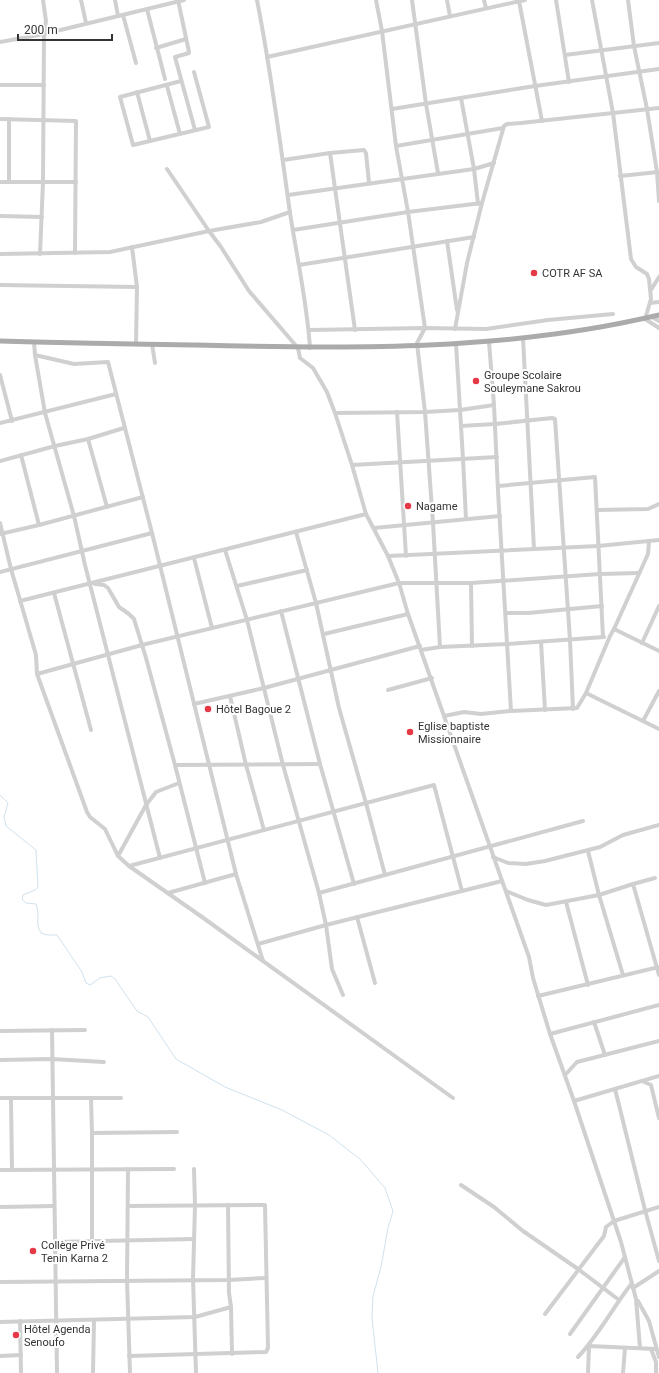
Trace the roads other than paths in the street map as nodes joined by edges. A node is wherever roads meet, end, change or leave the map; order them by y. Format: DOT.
graph roads {
  1 [pos="43,0"];
  2 [pos="82,0"];
  3 [pos="115,0"];
  4 [pos="184,0"];
  5 [pos="257,0"];
  6 [pos="376,0"];
  7 [pos="412,0"];
  8 [pos="447,0"];
  9 [pos="484,0"];
  10 [pos="525,0"];
  11 [pos="556,0"];
  12 [pos="592,0"];
  13 [pos="628,0"];
  14 [pos="178,1"];
  15 [pos="519,1"];
  16 [pos="486,8"];
  17 [pos="147,9"];
  18 [pos="121,15"];
  19 [pos="450,16"];
  20 [pos="86,23"];
  21 [pos="416,23"];
  22 [pos="382,31"];
  23 [pos="44,34"];
  24 [pos="186,39"];
  25 [pos="0,42"];
  26 [pos="659,43"];
  27 [pos="634,46"];
  28 [pos="156,48"];
  29 [pos="601,51"];
  30 [pos="565,55"];
  31 [pos="267,57"];
  32 [pos="136,63"];
  33 [pos="659,69"];
  34 [pos="194,72"];
  35 [pos="639,72"];
  36 [pos="606,77"];
  37 [pos="165,79"];
  38 [pos="181,81"];
  39 [pos="569,82"];
  40 [pos="0,85"];
  41 [pos="44,85"];
  42 [pos="166,86"];
  43 [pos="535,86"];
  44 [pos="137,92"];
  45 [pos="461,98"];
  46 [pos="426,104"];
  47 [pos="392,108"];
  48 [pos="659,108"];
  49 [pos="648,109"];
  50 [pos="613,113"];
  51 [pos="0,119"];
  52 [pos="9,119"];
  53 [pos="43,120"];
  54 [pos="542,121"];
  55 [pos="503,128"];
  56 [pos="195,130"];
  57 [pos="180,134"];
  58 [pos="468,134"];
  59 [pos="433,140"];
  60 [pos="150,141"];
  61 [pos="396,146"];
  62 [pos="330,153"];
  63 [pos="282,160"];
  64 [pos="494,163"];
  65 [pos="167,169"];
  66 [pos="474,169"];
  67 [pos="658,172"];
  68 [pos="438,173"];
  69 [pos="620,176"];
  70 [pos="402,180"];
  71 [pos="0,182"];
  72 [pos="8,182"];
  73 [pos="43,182"];
  74 [pos="76,182"];
  75 [pos="369,183"];
  76 [pos="334,188"];
  77 [pos="288,195"];
  78 [pos="659,201"];
  79 [pos="480,203"];
  80 [pos="290,212"];
  81 [pos="408,212"];
  82 [pos="0,216"];
  83 [pos="42,218"];
  84 [pos="339,222"];
  85 [pos="293,230"];
  86 [pos="209,231"];
  87 [pos="474,237"];
  88 [pos="447,242"];
  89 [pos="132,247"];
  90 [pos="413,247"];
  91 [pos="75,253"];
  92 [pos="0,254"];
  93 [pos="40,254"];
  94 [pos="344,258"];
  95 [pos="299,264"];
  96 [pos="659,277"];
  97 [pos="0,285"];
  98 [pos="137,287"];
  99 [pos="650,290"];
  100 [pos="659,302"];
  101 [pos="650,303"];
  102 [pos="458,314"];
  103 [pos="613,314"];
  104 [pos="659,315"];
  105 [pos="652,317"];
  106 [pos="645,319"];
  107 [pos="659,321"];
  108 [pos="425,328"];
  109 [pos="659,328"];
  110 [pos="455,329"];
  111 [pos="309,330"];
  112 [pos="355,330"];
  113 [pos="523,338"];
  114 [pos="0,342"];
  115 [pos="34,342"];
  116 [pos="489,342"];
  117 [pos="136,344"];
  118 [pos="152,344"];
  119 [pos="456,344"];
  120 [pos="417,346"];
  121 [pos="298,348"];
  122 [pos="310,348"];
  123 [pos="35,355"];
  124 [pos="155,363"];
  125 [pos="0,375"];
  126 [pos="116,394"];
  127 [pos="494,406"];
  128 [pos="460,410"];
  129 [pos="397,412"];
  130 [pos="425,412"];
  131 [pos="45,413"];
  132 [pos="335,413"];
  133 [pos="12,421"];
  134 [pos="528,421"];
  135 [pos="0,424"];
  136 [pos="495,424"];
  137 [pos="461,426"];
  138 [pos="124,428"];
  139 [pos="88,439"];
  140 [pos="54,446"];
  141 [pos="21,455"];
  142 [pos="497,457"];
  143 [pos="464,459"];
  144 [pos="0,461"];
  145 [pos="428,461"];
  146 [pos="400,463"];
  147 [pos="352,465"];
  148 [pos="560,480"];
  149 [pos="531,482"];
  150 [pos="498,486"];
  151 [pos="143,497"];
  152 [pos="659,504"];
  153 [pos="107,507"];
  154 [pos="597,510"];
  155 [pos="366,514"];
  156 [pos="74,516"];
  157 [pos="500,516"];
  158 [pos="466,519"];
  159 [pos="0,523"];
  160 [pos="433,523"];
  161 [pos="39,525"];
  162 [pos="404,525"];
  163 [pos="374,528"];
  164 [pos="296,532"];
  165 [pos="152,533"];
  166 [pos="1,534"];
  167 [pos="649,540"];
  168 [pos="659,540"];
  169 [pos="598,546"];
  170 [pos="564,548"];
  171 [pos="534,549"];
  172 [pos="225,550"];
  173 [pos="81,551"];
  174 [pos="502,551"];
  175 [pos="434,554"];
  176 [pos="388,556"];
  177 [pos="406,556"];
  178 [pos="194,558"];
  179 [pos="160,566"];
  180 [pos="11,569"];
  181 [pos="307,570"];
  182 [pos="0,572"];
  183 [pos="639,573"];
  184 [pos="600,574"];
  185 [pos="565,577"];
  186 [pos="504,581"];
  187 [pos="91,583"];
  188 [pos="399,583"];
  189 [pos="471,583"];
  190 [pos="435,584"];
  191 [pos="237,586"];
  192 [pos="54,593"];
  193 [pos="20,601"];
  194 [pos="316,603"];
  195 [pos="602,606"];
  196 [pos="659,606"];
  197 [pos="568,609"];
  198 [pos="281,611"];
  199 [pos="506,613"];
  200 [pos="408,614"];
  201 [pos="247,620"];
  202 [pos="212,628"];
  203 [pos="614,629"];
  204 [pos="324,634"];
  205 [pos="610,636"];
  206 [pos="177,637"];
  207 [pos="603,637"];
  208 [pos="570,640"];
  209 [pos="541,642"];
  210 [pos="642,642"];
  211 [pos="507,644"];
  212 [pos="142,645"];
  213 [pos="472,646"];
  214 [pos="440,647"];
  215 [pos="421,648"];
  216 [pos="659,651"];
  217 [pos="107,654"];
  218 [pos="73,664"];
  219 [pos="331,669"];
  220 [pos="37,674"];
  221 [pos="298,678"];
  222 [pos="432,678"];
  223 [pos="264,688"];
  224 [pos="388,690"];
  225 [pos="659,691"];
  226 [pos="586,693"];
  227 [pos="230,696"];
  228 [pos="194,704"];
  229 [pos="573,708"];
  230 [pos="545,710"];
  231 [pos="511,711"];
  232 [pos="444,716"];
  233 [pos="643,721"];
  234 [pos="659,729"];
  235 [pos="91,730"];
  236 [pos="320,764"];
  237 [pos="175,765"];
  238 [pos="210,765"];
  239 [pos="246,765"];
  240 [pos="283,765"];
  241 [pos="179,783"];
  242 [pos="366,803"];
  243 [pos="146,805"];
  244 [pos="333,812"];
  245 [pos="299,821"];
  246 [pos="583,822"];
  247 [pos="659,825"];
  248 [pos="264,830"];
  249 [pos="228,840"];
  250 [pos="490,847"];
  251 [pos="196,849"];
  252 [pos="588,851"];
  253 [pos="118,856"];
  254 [pos="453,857"];
  255 [pos="493,857"];
  256 [pos="160,858"];
  257 [pos="129,866"];
  258 [pos="236,874"];
  259 [pos="385,875"];
  260 [pos="655,878"];
  261 [pos="502,881"];
  262 [pos="205,883"];
  263 [pos="354,884"];
  264 [pos="633,884"];
  265 [pos="462,891"];
  266 [pos="506,891"];
  267 [pos="168,893"];
  268 [pos="319,893"];
  269 [pos="599,895"];
  270 [pos="566,902"];
  271 [pos="358,917"];
  272 [pos="326,925"];
  273 [pos="258,944"];
  274 [pos="263,961"];
  275 [pos="658,967"];
  276 [pos="623,975"];
  277 [pos="659,975"];
  278 [pos="375,983"];
  279 [pos="588,985"];
  280 [pos="342,995"];
  281 [pos="538,996"];
  282 [pos="659,1005"];
  283 [pos="594,1022"];
  284 [pos="52,1030"];
  285 [pos="85,1030"];
  286 [pos="0,1031"];
  287 [pos="550,1034"];
  288 [pos="659,1041"];
  289 [pos="605,1055"];
  290 [pos="52,1059"];
  291 [pos="0,1060"];
  292 [pos="104,1062"];
  293 [pos="565,1075"];
  294 [pos="659,1076"];
  295 [pos="641,1081"];
  296 [pos="615,1089"];
  297 [pos="0,1098"];
  298 [pos="11,1098"];
  299 [pos="53,1098"];
  300 [pos="91,1098"];
  301 [pos="121,1098"];
  302 [pos="453,1098"];
  303 [pos="574,1101"];
  304 [pos="659,1118"];
  305 [pos="176,1132"];
  306 [pos="92,1133"];
  307 [pos="54,1169"];
  308 [pos="174,1169"];
  309 [pos="194,1169"];
  310 [pos="0,1170"];
  311 [pos="12,1170"];
  312 [pos="92,1170"];
  313 [pos="128,1170"];
  314 [pos="461,1185"];
  315 [pos="195,1205"];
  316 [pos="228,1205"];
  317 [pos="54,1206"];
  318 [pos="128,1206"];
  319 [pos="0,1207"];
  320 [pos="659,1207"];
  321 [pos="645,1210"];
  322 [pos="614,1221"];
  323 [pos="194,1239"];
  324 [pos="128,1241"];
  325 [pos="54,1242"];
  326 [pos="92,1242"];
  327 [pos="625,1257"];
  328 [pos="659,1262"];
  329 [pos="578,1269"];
  330 [pos="659,1271"];
  331 [pos="265,1278"];
  332 [pos="127,1280"];
  333 [pos="193,1280"];
  334 [pos="229,1280"];
  335 [pos="55,1281"];
  336 [pos="0,1282"];
  337 [pos="633,1285"];
  338 [pos="603,1288"];
  339 [pos="636,1299"];
  340 [pos="619,1300"];
  341 [pos="231,1307"];
  342 [pos="545,1314"];
  343 [pos="195,1317"];
  344 [pos="129,1318"];
  345 [pos="56,1320"];
  346 [pos="94,1320"];
  347 [pos="20,1321"];
  348 [pos="0,1322"];
  349 [pos="570,1334"];
  350 [pos="589,1346"];
  351 [pos="624,1348"];
  352 [pos="640,1348"];
  353 [pos="654,1349"];
  354 [pos="232,1354"];
  355 [pos="195,1355"];
  356 [pos="0,1356"];
  357 [pos="21,1356"];
  358 [pos="129,1356"];
  359 [pos="578,1357"];
  360 [pos="659,1357"];
  361 [pos="21,1373"];
  362 [pos="57,1373"];
  363 [pos="93,1373"];
  364 [pos="130,1373"];
  365 [pos="196,1373"];
  366 [pos="588,1373"];
  367 [pos="623,1373"];
  368 [pos="656,1373"];
  1 -- 23 [label="street"];
  2 -- 20 [label="street"];
  3 -- 18 [label="street"];
  4 -- 14 [label="street"];
  5 -- 31 [label="street"];
  6 -- 22 [label="street"];
  7 -- 21 [label="street"];
  8 -- 19 [label="street"];
  9 -- 16 [label="street"];
  10 -- 15 [label="street"];
  11 -- 30 [label="street"];
  12 -- 29 [label="street"];
  13 -- 27 [label="street"];
  14 -- 17 [label="street"];
  14 -- 24 [label="street"];
  15 -- 16 [label="street"];
  15 -- 43 [label="street"];
  16 -- 19 [label="street"];
  17 -- 18 [label="street"];
  17 -- 28 [label="street"];
  18 -- 20 [label="street"];
  18 -- 32 [label="street"];
  19 -- 21 [label="street"];
  20 -- 23 [label="street"];
  21 -- 22 [label="street"];
  21 -- 46 [label="street"];
  22 -- 31 [label="street"];
  22 -- 47 [label="street"];
  23 -- 25 [label="street"];
  23 -- 41 [label="street"];
  24 -- 28 [label="street"];
  24 -- 38 [label="street"];
  26 -- 27 [label="street"];
  27 -- 29 [label="street"];
  27 -- 35 [label="street"];
  28 -- 37 [label="street"];
  29 -- 30 [label="street"];
  29 -- 36 [label="street"];
  30 -- 39 [label="street"];
  31 -- 63 [label="street"];
  33 -- 35 [label="street"];
  34 -- 56 [label="street"];
  35 -- 36 [label="street"];
  35 -- 49 [label="street"];
  36 -- 39 [label="street"];
  36 -- 50 [label="street"];
  38 -- 42 [label="street"];
  38 -- 56 [label="street"];
  39 -- 43 [label="street"];
  40 -- 41 [label="street"];
  41 -- 53 [label="street"];
  42 -- 44 [label="street"];
  42 -- 57 [label="street"];
  43 -- 45 [label="street"];
  43 -- 54 [label="street"];
  44 -- 60 [label="street"];
  44 -- 60 [label="street"];
  45 -- 46 [label="street"];
  45 -- 58 [label="street"];
  46 -- 47 [label="street"];
  46 -- 59 [label="street"];
  47 -- 61 [label="street"];
  48 -- 49 [label="street"];
  49 -- 50 [label="street"];
  49 -- 67 [label="street"];
  50 -- 54 [label="street"];
  50 -- 69 [label="street"];
  51 -- 52 [label="street"];
  52 -- 53 [label="street"];
  52 -- 72 [label="street"];
  53 -- 73 [label="street"];
  53 -- 74 [label="street"];
  54 -- 55 [label="street"];
  55 -- 58 [label="street"];
  55 -- 64 [label="street"];
  56 -- 57 [label="street"];
  57 -- 60 [label="street"];
  58 -- 59 [label="street"];
  58 -- 66 [label="street"];
  59 -- 61 [label="street"];
  59 -- 68 [label="street"];
  61 -- 70 [label="street"];
  62 -- 63 [label="street"];
  62 -- 75 [label="street"];
  62 -- 76 [label="street"];
  63 -- 77 [label="street"];
  64 -- 66 [label="street"];
  64 -- 79 [label="street"];
  65 -- 86 [label="street"];
  66 -- 68 [label="street"];
  66 -- 79 [label="street"];
  67 -- 69 [label="street"];
  67 -- 78 [label="street"];
  68 -- 70 [label="street"];
  69 -- 99 [label="street"];
  70 -- 75 [label="street"];
  70 -- 81 [label="street"];
  71 -- 72 [label="street"];
  72 -- 73 [label="street"];
  73 -- 74 [label="street"];
  73 -- 83 [label="street"];
  74 -- 91 [label="street"];
  75 -- 76 [label="street"];
  76 -- 77 [label="street"];
  76 -- 84 [label="street"];
  77 -- 80 [label="street"];
  79 -- 81 [label="street"];
  79 -- 87 [label="street"];
  80 -- 85 [label="street"];
  80 -- 86 [label="street"];
  81 -- 84 [label="street"];
  81 -- 90 [label="street"];
  82 -- 83 [label="street"];
  83 -- 93 [label="street"];
  84 -- 85 [label="street"];
  84 -- 94 [label="street"];
  85 -- 95 [label="street"];
  86 -- 89 [label="street"];
  86 -- 121 [label="street"];
  87 -- 88 [label="street"];
  87 -- 102 [label="street"];
  88 -- 90 [label="street"];
  88 -- 102 [label="street"];
  89 -- 91 [label="street"];
  89 -- 98 [label="street"];
  90 -- 94 [label="street"];
  90 -- 108 [label="street"];
  91 -- 93 [label="street"];
  92 -- 93 [label="street"];
  94 -- 95 [label="street"];
  94 -- 112 [label="street"];
  95 -- 111 [label="street"];
  96 -- 99 [label="street"];
  97 -- 98 [label="street"];
  98 -- 117 [label="street"];
  99 -- 101 [label="street"];
  100 -- 101 [label="street"];
  101 -- 106 [label="street"];
  102 -- 110 [label="street"];
  103 -- 110 [label="street"];
  104 -- 105 [label="main road"];
  105 -- 106 [label="main road"];
  105 -- 107 [label="street"];
  106 -- 109 [label="street"];
  106 -- 113 [label="main road"];
  108 -- 110 [label="street"];
  108 -- 112 [label="street"];
  108 -- 120 [label="street"];
  111 -- 112 [label="street"];
  111 -- 122 [label="street"];
  113 -- 116 [label="main road"];
  113 -- 134 [label="street"];
  114 -- 115 [label="main road"];
  115 -- 117 [label="main road"];
  115 -- 123 [label="street"];
  116 -- 119 [label="main road"];
  116 -- 127 [label="street"];
  117 -- 118 [label="main road"];
  118 -- 121 [label="main road"];
  118 -- 124 [label="street"];
  119 -- 120 [label="main road"];
  119 -- 128 [label="street"];
  120 -- 122 [label="main road"];
  120 -- 130 [label="street"];
  121 -- 122 [label="main road"];
  121 -- 132 [label="street"];
  123 -- 126 [label="street"];
  123 -- 131 [label="street"];
  125 -- 133 [label="street"];
  126 -- 131 [label="street"];
  126 -- 138 [label="street"];
  127 -- 128 [label="street"];
  127 -- 136 [label="street"];
  128 -- 130 [label="street"];
  128 -- 137 [label="street"];
  129 -- 130 [label="street"];
  129 -- 132 [label="street"];
  129 -- 146 [label="street"];
  130 -- 145 [label="street"];
  131 -- 133 [label="street"];
  131 -- 140 [label="street"];
  132 -- 147 [label="street"];
  133 -- 135 [label="street"];
  134 -- 136 [label="street"];
  134 -- 148 [label="street"];
  134 -- 149 [label="street"];
  136 -- 137 [label="street"];
  136 -- 142 [label="street"];
  137 -- 143 [label="street"];
  138 -- 139 [label="street"];
  138 -- 151 [label="street"];
  139 -- 140 [label="street"];
  139 -- 153 [label="street"];
  140 -- 141 [label="street"];
  140 -- 156 [label="street"];
  141 -- 144 [label="street"];
  141 -- 161 [label="street"];
  142 -- 143 [label="street"];
  142 -- 150 [label="street"];
  143 -- 145 [label="street"];
  143 -- 158 [label="street"];
  145 -- 146 [label="street"];
  145 -- 160 [label="street"];
  146 -- 147 [label="street"];
  146 -- 162 [label="street"];
  147 -- 155 [label="street"];
  148 -- 149 [label="street"];
  148 -- 154 [label="street"];
  148 -- 170 [label="street"];
  149 -- 150 [label="street"];
  149 -- 171 [label="street"];
  150 -- 157 [label="street"];
  151 -- 153 [label="street"];
  151 -- 165 [label="street"];
  152 -- 154 [label="street"];
  153 -- 156 [label="street"];
  154 -- 169 [label="street"];
  155 -- 163 [label="street"];
  155 -- 164 [label="street"];
  156 -- 161 [label="street"];
  156 -- 173 [label="street"];
  157 -- 158 [label="street"];
  157 -- 174 [label="street"];
  158 -- 160 [label="street"];
  159 -- 166 [label="street"];
  160 -- 162 [label="street"];
  160 -- 175 [label="street"];
  161 -- 166 [label="street"];
  162 -- 163 [label="street"];
  162 -- 177 [label="street"];
  163 -- 176 [label="street"];
  164 -- 172 [label="street"];
  164 -- 181 [label="street"];
  165 -- 173 [label="street"];
  165 -- 179 [label="street"];
  166 -- 180 [label="street"];
  167 -- 168 [label="street"];
  167 -- 169 [label="street"];
  167 -- 183 [label="street"];
  169 -- 170 [label="street"];
  169 -- 184 [label="street"];
  170 -- 171 [label="street"];
  170 -- 185 [label="street"];
  171 -- 174 [label="street"];
  172 -- 178 [label="street"];
  172 -- 191 [label="street"];
  173 -- 180 [label="street"];
  173 -- 187 [label="street"];
  174 -- 175 [label="street"];
  174 -- 186 [label="street"];
  175 -- 177 [label="street"];
  175 -- 190 [label="street"];
  176 -- 177 [label="street"];
  176 -- 188 [label="street"];
  178 -- 179 [label="street"];
  178 -- 202 [label="street"];
  179 -- 187 [label="street"];
  179 -- 206 [label="street"];
  180 -- 182 [label="street"];
  180 -- 193 [label="street"];
  181 -- 191 [label="street"];
  181 -- 194 [label="street"];
  183 -- 184 [label="street"];
  183 -- 203 [label="street"];
  184 -- 185 [label="street"];
  184 -- 195 [label="street"];
  185 -- 186 [label="street"];
  185 -- 197 [label="street"];
  186 -- 189 [label="street"];
  186 -- 199 [label="street"];
  187 -- 192 [label="street"];
  187 -- 212 [label="street"];
  187 -- 217 [label="street"];
  188 -- 190 [label="street"];
  188 -- 194 [label="street"];
  188 -- 200 [label="street"];
  189 -- 190 [label="street"];
  189 -- 213 [label="street"];
  190 -- 214 [label="street"];
  191 -- 201 [label="street"];
  192 -- 193 [label="street"];
  192 -- 218 [label="street"];
  193 -- 220 [label="street"];
  194 -- 198 [label="street"];
  194 -- 204 [label="street"];
  195 -- 197 [label="street"];
  195 -- 207 [label="street"];
  196 -- 210 [label="street"];
  197 -- 199 [label="street"];
  197 -- 208 [label="street"];
  198 -- 201 [label="street"];
  198 -- 221 [label="street"];
  199 -- 211 [label="street"];
  200 -- 204 [label="street"];
  200 -- 215 [label="street"];
  201 -- 202 [label="street"];
  201 -- 223 [label="street"];
  202 -- 206 [label="street"];
  203 -- 205 [label="street"];
  203 -- 210 [label="street"];
  204 -- 219 [label="street"];
  205 -- 207 [label="street"];
  205 -- 226 [label="street"];
  206 -- 212 [label="street"];
  206 -- 228 [label="street"];
  207 -- 208 [label="street"];
  208 -- 209 [label="street"];
  208 -- 229 [label="street"];
  209 -- 211 [label="street"];
  209 -- 230 [label="street"];
  210 -- 216 [label="street"];
  211 -- 213 [label="street"];
  211 -- 231 [label="street"];
  212 -- 217 [label="street"];
  212 -- 237 [label="street"];
  213 -- 214 [label="street"];
  214 -- 215 [label="street"];
  215 -- 219 [label="street"];
  215 -- 222 [label="street"];
  217 -- 218 [label="street"];
  217 -- 243 [label="street"];
  218 -- 220 [label="street"];
  218 -- 235 [label="street"];
  219 -- 221 [label="street"];
  219 -- 242 [label="street"];
  220 -- 253 [label="street"];
  221 -- 223 [label="street"];
  221 -- 236 [label="street"];
  222 -- 224 [label="street"];
  222 -- 232 [label="street"];
  223 -- 227 [label="street"];
  223 -- 240 [label="street"];
  225 -- 233 [label="street"];
  226 -- 229 [label="street"];
  226 -- 233 [label="street"];
  227 -- 228 [label="street"];
  227 -- 239 [label="street"];
  228 -- 238 [label="street"];
  229 -- 230 [label="street"];
  230 -- 231 [label="street"];
  231 -- 232 [label="street"];
  232 -- 250 [label="street"];
  233 -- 234 [label="street"];
  236 -- 240 [label="street"];
  236 -- 244 [label="street"];
  237 -- 238 [label="street"];
  237 -- 241 [label="street"];
  238 -- 239 [label="street"];
  238 -- 249 [label="street"];
  239 -- 240 [label="street"];
  239 -- 248 [label="street"];
  240 -- 245 [label="street"];
  241 -- 243 [label="street"];
  241 -- 251 [label="street"];
  242 -- 244 [label="street"];
  242 -- 254 [label="street"];
  242 -- 259 [label="street"];
  243 -- 253 [label="street"];
  243 -- 256 [label="street"];
  244 -- 245 [label="street"];
  244 -- 263 [label="street"];
  245 -- 248 [label="street"];
  245 -- 268 [label="street"];
  246 -- 250 [label="street"];
  247 -- 252 [label="street"];
  248 -- 249 [label="street"];
  249 -- 251 [label="street"];
  249 -- 258 [label="street"];
  250 -- 254 [label="street"];
  250 -- 255 [label="street"];
  251 -- 256 [label="street"];
  251 -- 262 [label="street"];
  252 -- 255 [label="street"];
  252 -- 269 [label="street"];
  253 -- 257 [label="street"];
  254 -- 259 [label="street"];
  254 -- 265 [label="street"];
  255 -- 261 [label="street"];
  256 -- 257 [label="street"];
  257 -- 267 [label="street"];
  258 -- 262 [label="street"];
  258 -- 273 [label="street"];
  259 -- 263 [label="street"];
  260 -- 264 [label="street"];
  261 -- 265 [label="street"];
  261 -- 266 [label="street"];
  262 -- 267 [label="street"];
  263 -- 268 [label="street"];
  264 -- 269 [label="street"];
  264 -- 275 [label="street"];
  265 -- 271 [label="street"];
  266 -- 270 [label="street"];
  266 -- 281 [label="street"];
  267 -- 274 [label="street"];
  268 -- 272 [label="street"];
  269 -- 270 [label="street"];
  269 -- 276 [label="street"];
  270 -- 279 [label="street"];
  271 -- 272 [label="street"];
  271 -- 278 [label="street"];
  272 -- 273 [label="street"];
  272 -- 280 [label="street"];
  273 -- 274 [label="street"];
  274 -- 302 [label="street"];
  275 -- 276 [label="street"];
  275 -- 277 [label="street"];
  276 -- 279 [label="street"];
  279 -- 281 [label="street"];
  281 -- 287 [label="street"];
  282 -- 283 [label="street"];
  283 -- 287 [label="street"];
  283 -- 289 [label="street"];
  284 -- 285 [label="street"];
  284 -- 286 [label="street"];
  284 -- 290 [label="street"];
  287 -- 293 [label="street"];
  288 -- 289 [label="street"];
  289 -- 293 [label="street"];
  290 -- 291 [label="street"];
  290 -- 292 [label="street"];
  290 -- 299 [label="street"];
  293 -- 303 [label="street"];
  294 -- 295 [label="street"];
  295 -- 296 [label="street"];
  295 -- 304 [label="street"];
  296 -- 303 [label="street"];
  296 -- 321 [label="street"];
  297 -- 298 [label="street"];
  298 -- 299 [label="street"];
  298 -- 311 [label="street"];
  299 -- 300 [label="street"];
  299 -- 307 [label="street"];
  300 -- 301 [label="street"];
  300 -- 306 [label="street"];
  303 -- 322 [label="street"];
  305 -- 306 [label="street"];
  306 -- 312 [label="street"];
  307 -- 311 [label="street"];
  307 -- 312 [label="street"];
  307 -- 317 [label="street"];
  308 -- 313 [label="street"];
  309 -- 315 [label="street"];
  310 -- 311 [label="street"];
  312 -- 313 [label="street"];
  312 -- 326 [label="street"];
  313 -- 318 [label="street"];
  314 -- 329 [label="street"];
  315 -- 316 [label="street"];
  315 -- 318 [label="street"];
  315 -- 323 [label="street"];
  316 -- 331 [label="street"];
  316 -- 334 [label="street"];
  317 -- 319 [label="street"];
  317 -- 325 [label="street"];
  318 -- 324 [label="street"];
  320 -- 321 [label="street"];
  321 -- 322 [label="street"];
  321 -- 328 [label="street"];
  322 -- 327 [label="street"];
  322 -- 329 [label="street"];
  323 -- 324 [label="street"];
  323 -- 333 [label="street"];
  324 -- 326 [label="street"];
  324 -- 332 [label="street"];
  325 -- 326 [label="street"];
  325 -- 335 [label="street"];
  327 -- 337 [label="street"];
  327 -- 338 [label="street"];
  329 -- 338 [label="street"];
  329 -- 342 [label="street"];
  330 -- 337 [label="street"];
  331 -- 334 [label="street"];
  331 -- 354 [label="street"];
  332 -- 333 [label="street"];
  332 -- 335 [label="street"];
  332 -- 344 [label="street"];
  333 -- 334 [label="street"];
  333 -- 343 [label="street"];
  334 -- 341 [label="street"];
  335 -- 336 [label="street"];
  335 -- 345 [label="street"];
  337 -- 339 [label="street"];
  337 -- 340 [label="street"];
  338 -- 340 [label="street"];
  338 -- 349 [label="street"];
  339 -- 352 [label="street"];
  339 -- 353 [label="street"];
  340 -- 350 [label="street"];
  341 -- 343 [label="street"];
  341 -- 354 [label="street"];
  343 -- 344 [label="street"];
  343 -- 355 [label="street"];
  344 -- 346 [label="street"];
  344 -- 358 [label="street"];
  345 -- 346 [label="street"];
  345 -- 347 [label="street"];
  345 -- 362 [label="street"];
  346 -- 363 [label="street"];
  347 -- 348 [label="street"];
  347 -- 357 [label="street"];
  350 -- 351 [label="street"];
  350 -- 359 [label="street"];
  350 -- 366 [label="street"];
  351 -- 352 [label="street"];
  351 -- 367 [label="street"];
  352 -- 353 [label="street"];
  353 -- 360 [label="street"];
  353 -- 368 [label="street"];
  354 -- 355 [label="street"];
  355 -- 358 [label="street"];
  355 -- 365 [label="street"];
  356 -- 357 [label="street"];
  357 -- 361 [label="street"];
  358 -- 364 [label="street"];
}
